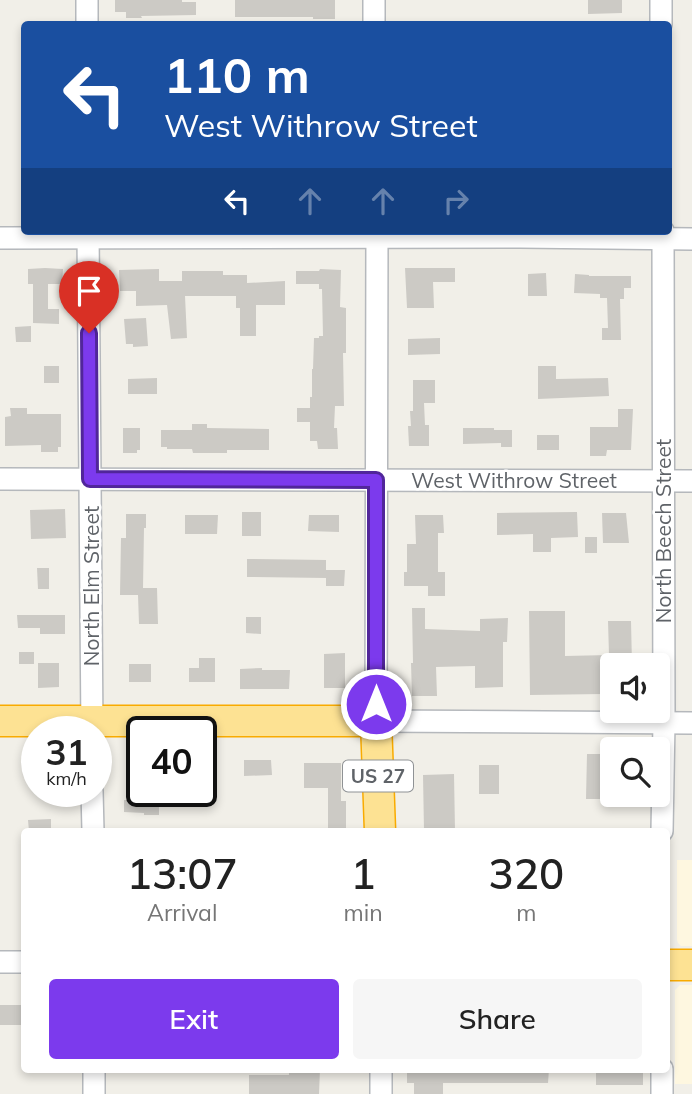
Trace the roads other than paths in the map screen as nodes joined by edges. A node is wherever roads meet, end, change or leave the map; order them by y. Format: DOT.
graph roads {
  1 [pos="87,0"];
  2 [pos="374,0"];
  3 [pos="661,0"];
  4 [pos="87,21"];
  5 [pos="374,21"];
  6 [pos="662,21"];
  7 [pos="88,235"];
  8 [pos="377,235"];
  9 [pos="425,235"];
  10 [pos="663,235"];
  11 [pos="0,238"];
  12 [pos="692,239"];
  13 [pos="0,479"];
  14 [pos="90,479"];
  15 [pos="376,480"];
  16 [pos="663,481"];
  17 [pos="692,481"];
  18 [pos="664,653"];
  19 [pos="92,716"];
  20 [pos="0,721"];
  21 [pos="376,721"];
  22 [pos="21,722"];
  23 [pos="600,723"];
  24 [pos="664,723"];
  25 [pos="670,723"];
  26 [pos="692,723"];
  27 [pos="112,726"];
  28 [pos="92,807"];
  29 [pos="93,828"];
  30 [pos="380,828"];
  31 [pos="662,828"];
  32 [pos="0,962"];
  33 [pos="21,962"];
  34 [pos="670,965"];
  35 [pos="692,965"];
  36 [pos="94,1073"];
  37 [pos="381,1073"];
  38 [pos="662,1073"];
  39 [pos="94,1094"];
  40 [pos="381,1094"];
  41 [pos="662,1094"];
  1 -- 4 [label="street"];
  2 -- 5 [label="street"];
  3 -- 6 [label="street"];
  7 -- 11 [label="street"];
  7 -- 14 [label="street, North Elm Street"];
  8 -- 15 [label="street"];
  9 -- 10 [label="street"];
  10 -- 12 [label="street"];
  10 -- 16 [label="street, North Beech Street"];
  13 -- 14 [label="street, West Withrow Street"];
  14 -- 15 [label="street, West Withrow Street"];
  14 -- 19 [label="street, North Elm Street"];
  15 -- 16 [label="street, West Withrow Street"];
  15 -- 21 [label="street"];
  16 -- 17 [label="street, West Withrow Street"];
  16 -- 18 [label="street, North Beech Street"];
  20 -- 22 [label="highway"];
  21 -- 23 [label="street"];
  21 -- 27 [label="highway"];
  21 -- 30 [label="highway, US 27"];
  24 -- 31 [label="street, North Beech Street"];
  25 -- 26 [label="street"];
  28 -- 29 [label="street"];
  32 -- 33 [label="street"];
  34 -- 35 [label="highway"];
  36 -- 39 [label="street"];
  37 -- 40 [label="street"];
  38 -- 41 [label="street"];
}
